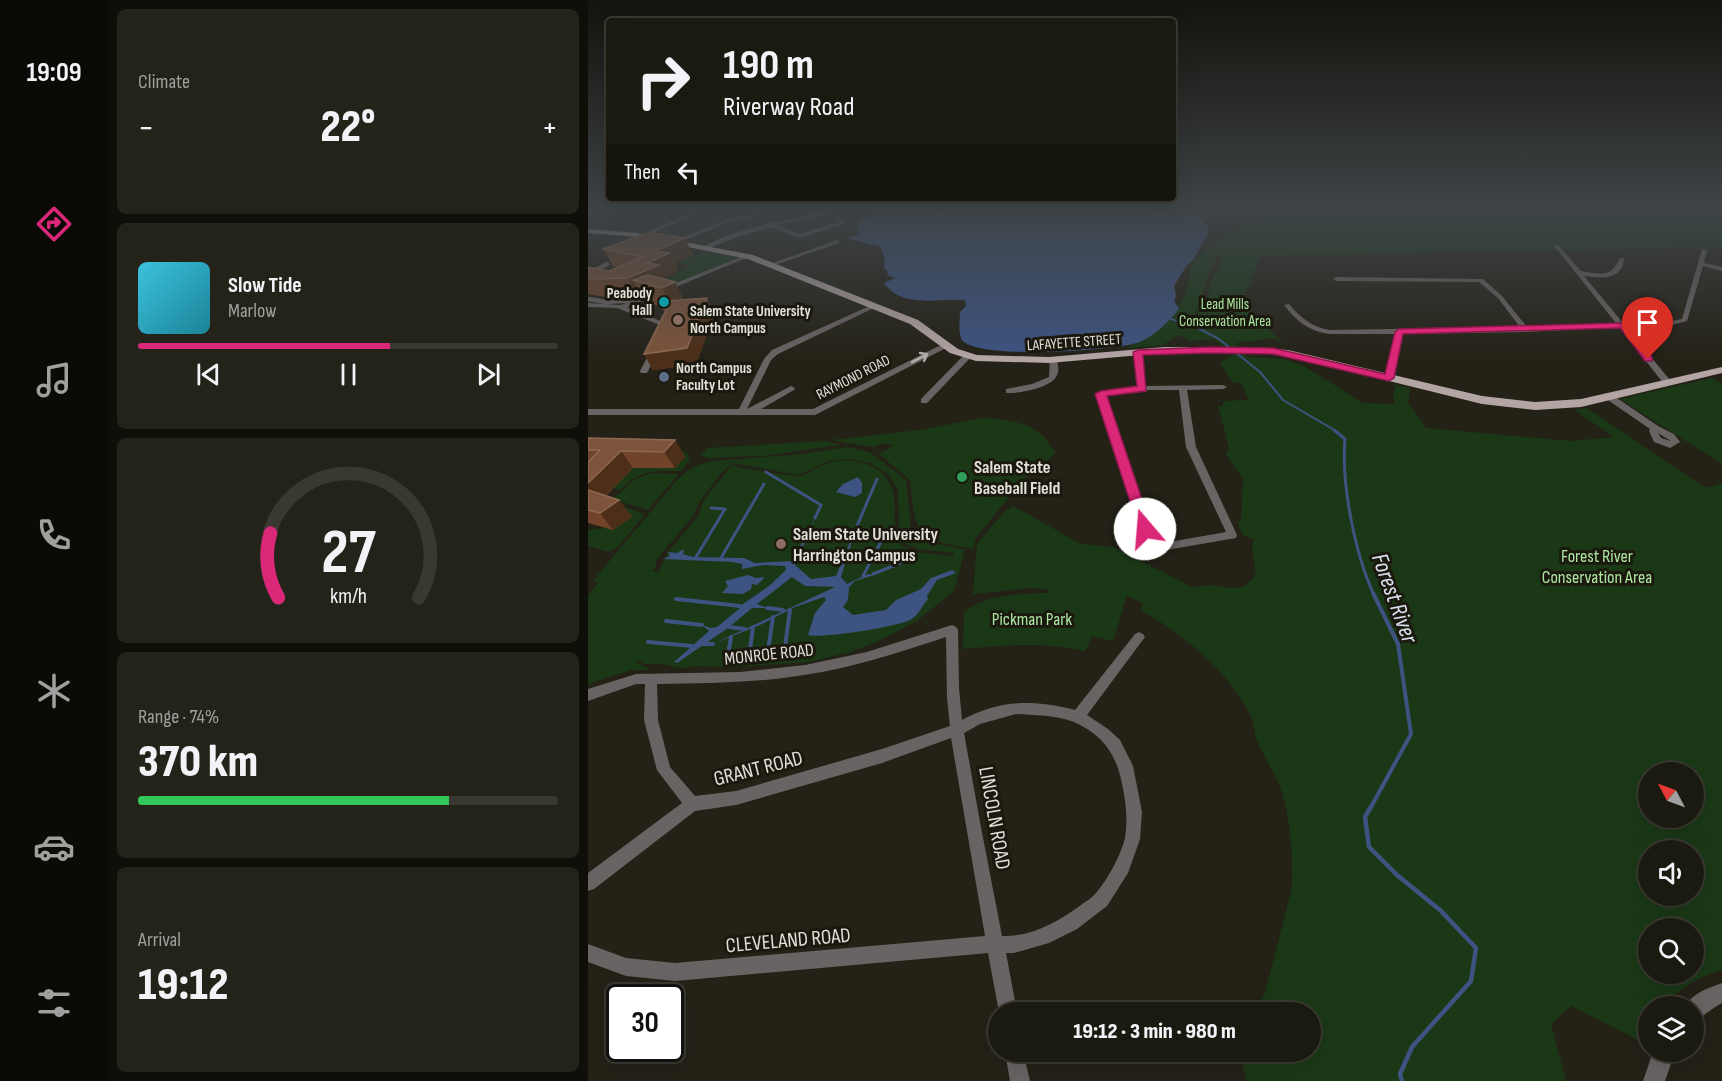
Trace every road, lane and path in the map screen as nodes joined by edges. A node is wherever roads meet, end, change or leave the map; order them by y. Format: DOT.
graph roads {
  1 [pos="742,258"];
  2 [pos="754,258"];
  3 [pos="789,258"];
  4 [pos="1567,258"];
  5 [pos="1702,258"];
  6 [pos="1622,259"];
  7 [pos="618,260"];
  8 [pos="607,264"];
  9 [pos="1700,264"];
  10 [pos="770,265"];
  11 [pos="1722,268"];
  12 [pos="1579,273"];
  13 [pos="588,274"];
  14 [pos="1336,279"];
  15 [pos="588,299"];
  16 [pos="637,300"];
  17 [pos="588,305"];
  18 [pos="1287,305"];
  19 [pos="874,306"];
  20 [pos="622,307"];
  21 [pos="1622,326"];
  22 [pos="1526,330"];
  23 [pos="1399,332"];
  24 [pos="946,346"];
  25 [pos="1138,352"];
  26 [pos="968,356"];
  27 [pos="1053,360"];
  28 [pos="644,370"];
  29 [pos="1722,370"];
  30 [pos="1389,378"];
  31 [pos="1668,382"];
  32 [pos="1223,387"];
  33 [pos="791,388"];
  34 [pos="1142,388"];
  35 [pos="1183,388"];
  36 [pos="1009,391"];
  37 [pos="1608,396"];
  38 [pos="924,401"];
  39 [pos="588,412"];
  40 [pos="745,413"];
  41 [pos="1654,428"];
  42 [pos="952,630"];
  43 [pos="1138,637"];
  44 [pos="651,679"];
  45 [pos="588,695"];
  46 [pos="1078,717"];
  47 [pos="958,729"];
  48 [pos="692,804"];
  49 [pos="588,883"];
  50 [pos="994,944"];
  51 [pos="588,953"];
  52 [pos="1722,993"];
  53 [pos="1006,1002"];
  54 [pos="1704,1002"];
  55 [pos="1016,1062"];
  56 [pos="1661,1062"];
  57 [pos="1020,1081"];
  58 [pos="1654,1081"];
  1 -- 20 [label="street"];
  2 -- 10 [label="main road, LAFAYETTE STREET"];
  3 -- 10 [label="street"];
  4 -- 12 [label="street"];
  5 -- 9 [label="street"];
  6 -- 12 [label="street"];
  7 -- 8 [label="street"];
  8 -- 13 [label="street"];
  9 -- 11 [label="street"];
  9 -- 21 [label="street"];
  10 -- 19 [label="main road, LAFAYETTE STREET"];
  12 -- 21 [label="street"];
  14 -- 22 [label="street"];
  15 -- 16 [label="street"];
  17 -- 20 [label="street"];
  18 -- 23 [label="street"];
  19 -- 24 [label="main road, LAFAYETTE STREET"];
  19 -- 40 [label="street"];
  20 -- 28 [label="street"];
  21 -- 22 [label="street"];
  21 -- 31 [label="street"];
  22 -- 23 [label="street"];
  23 -- 30 [label="street"];
  24 -- 26 [label="main road, LAFAYETTE STREET"];
  40 -- 24 [label="street, RAYMOND ROAD, one-way"];
  25 -- 27 [label="main road, LAFAYETTE STREET"];
  25 -- 30 [label="main road, LAFAYETTE STREET"];
  25 -- 34 [label="street"];
  26 -- 27 [label="main road, LAFAYETTE STREET"];
  26 -- 38 [label="street"];
  27 -- 36 [label="street"];
  29 -- 31 [label="main road, LAFAYETTE STREET"];
  30 -- 37 [label="main road, LAFAYETTE STREET"];
  31 -- 37 [label="main road, LAFAYETTE STREET"];
  32 -- 35 [label="street"];
  33 -- 40 [label="street"];
  34 -- 35 [label="street"];
  34 -- 35 [label="street"];
  37 -- 41 [label="street"];
  39 -- 40 [label="street, RAYMOND ROAD"];
  42 -- 44 [label="street, MONROE ROAD"];
  42 -- 47 [label="street, LINCOLN ROAD"];
  43 -- 46 [label="street"];
  44 -- 45 [label="street, MONROE ROAD"];
  44 -- 48 [label="street"];
  46 -- 47 [label="street, GRANT ROAD"];
  46 -- 50 [label="street, CLEVELAND ROAD"];
  47 -- 48 [label="street, GRANT ROAD"];
  47 -- 50 [label="street, LINCOLN ROAD"];
  48 -- 49 [label="street, GRANT ROAD"];
  50 -- 51 [label="street, CLEVELAND ROAD"];
  50 -- 53 [label="street, LINCOLN ROAD"];
  52 -- 54 [label="street"];
  55 -- 57 [label="street"];
  56 -- 58 [label="street"];
}
